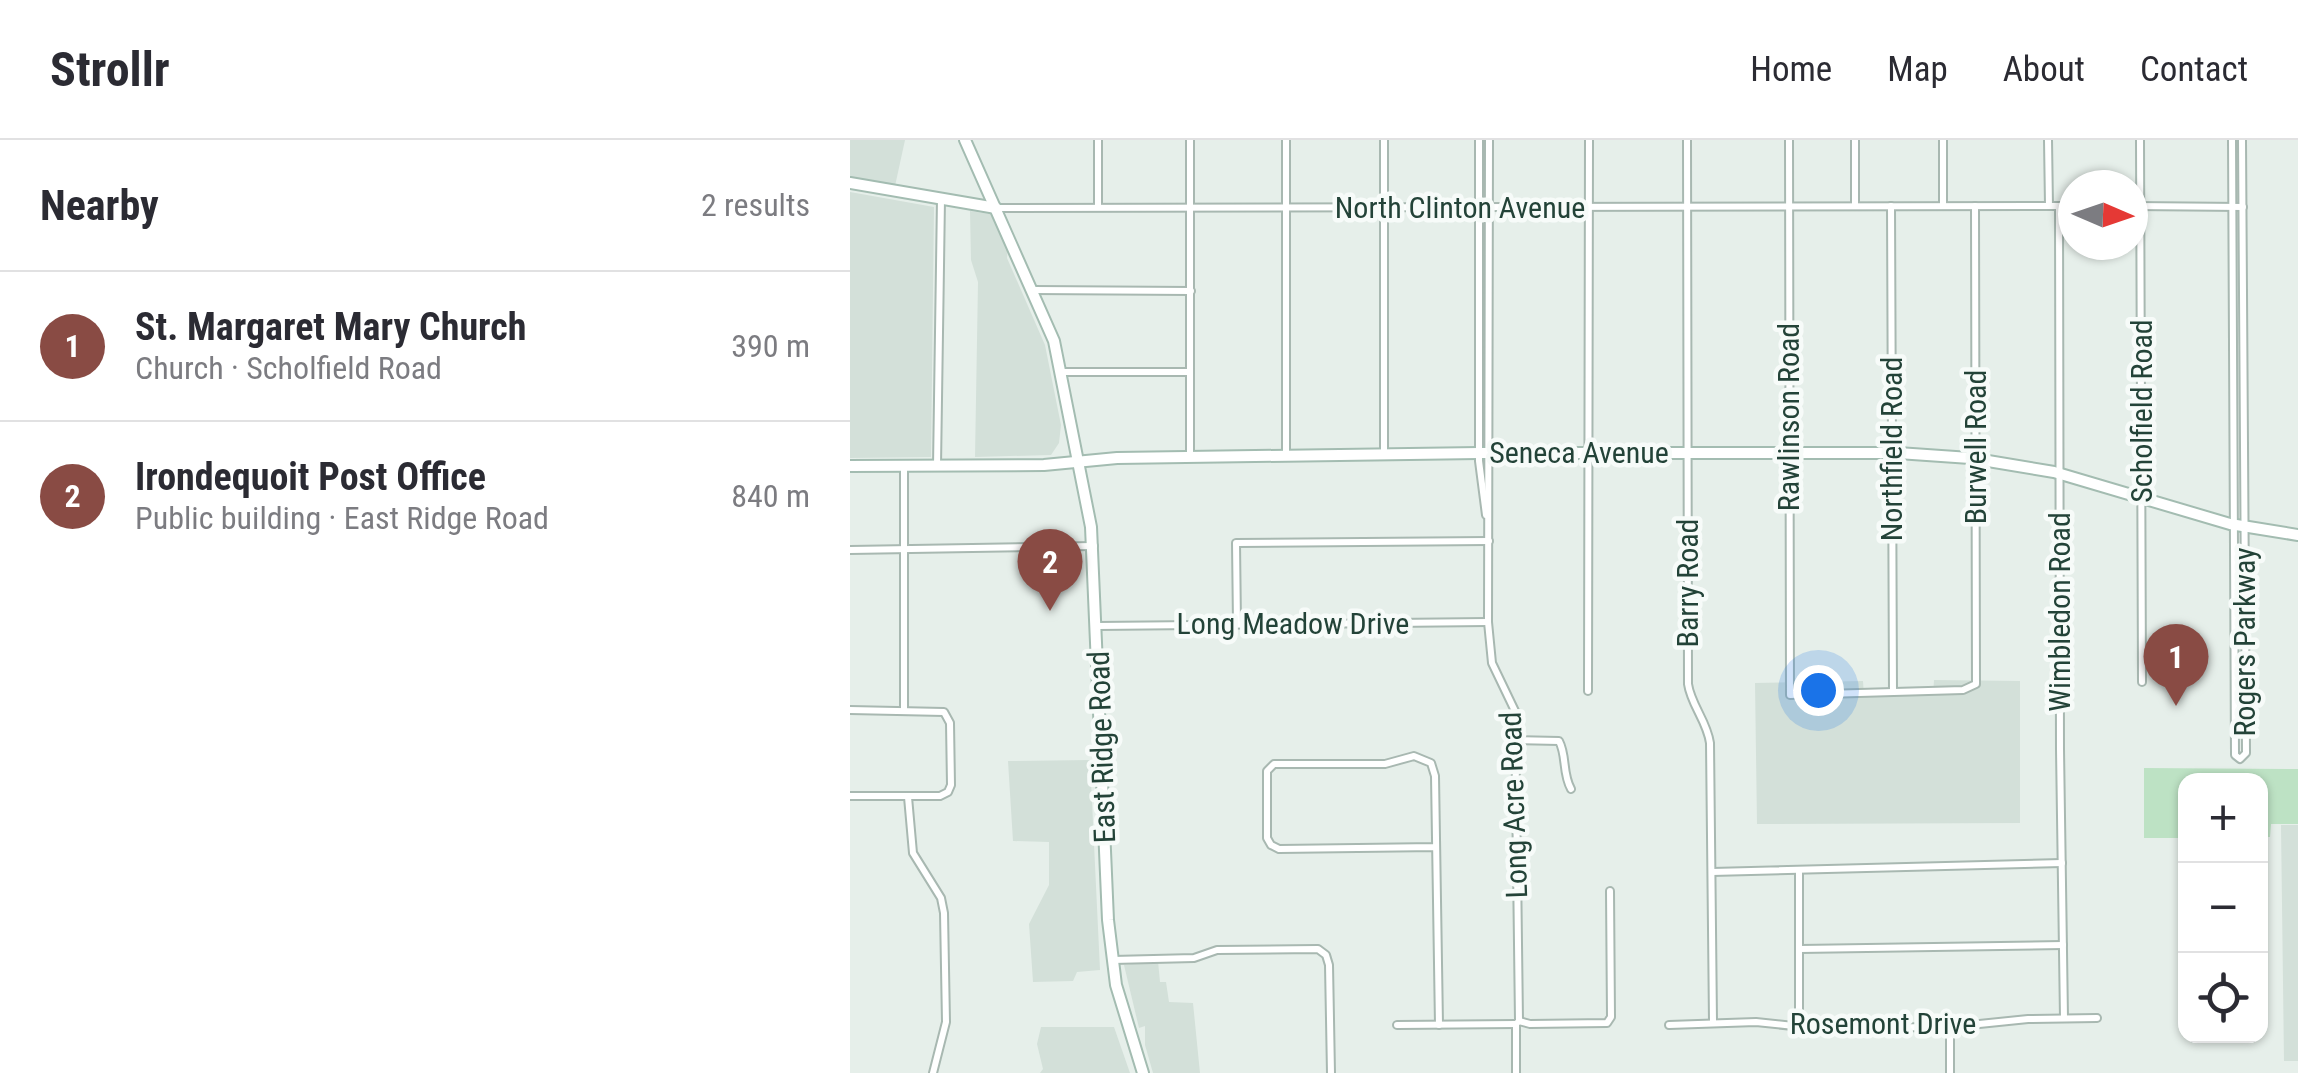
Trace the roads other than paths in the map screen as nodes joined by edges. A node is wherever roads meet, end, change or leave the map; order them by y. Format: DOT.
graph roads {
  1 [pos="966,140"];
  2 [pos="1098,140"];
  3 [pos="1190,140"];
  4 [pos="1286,140"];
  5 [pos="1384,140"];
  6 [pos="1479,140"];
  7 [pos="1490,140"];
  8 [pos="1588,140"];
  9 [pos="1687,140"];
  10 [pos="1789,140"];
  11 [pos="1855,140"];
  12 [pos="1943,140"];
  13 [pos="2048,140"];
  14 [pos="2140,140"];
  15 [pos="2232,140"];
  16 [pos="2242,140"];
  17 [pos="2139,170"];
  18 [pos="850,183"];
  19 [pos="2232,188"];
  20 [pos="2242,188"];
  21 [pos="942,199"];
  22 [pos="1789,206"];
  23 [pos="1855,206"];
  24 [pos="1890,206"];
  25 [pos="1944,206"];
  26 [pos="1975,206"];
  27 [pos="2049,206"];
  28 [pos="2058,206"];
  29 [pos="2148,206"];
  30 [pos="2242,206"];
  31 [pos="1286,207"];
  32 [pos="1479,207"];
  33 [pos="1489,207"];
  34 [pos="1687,207"];
  35 [pos="2232,207"];
  36 [pos="996,208"];
  37 [pos="1098,208"];
  38 [pos="1190,208"];
  39 [pos="1384,208"];
  40 [pos="1589,208"];
  41 [pos="2059,260"];
  42 [pos="2138,260"];
  43 [pos="1033,290"];
  44 [pos="1191,291"];
  45 [pos="2233,357"];
  46 [pos="2244,357"];
  47 [pos="1061,372"];
  48 [pos="1190,372"];
  49 [pos="1484,453"];
  50 [pos="1588,453"];
  51 [pos="1688,453"];
  52 [pos="1790,453"];
  53 [pos="1892,453"];
  54 [pos="1384,454"];
  55 [pos="1286,456"];
  56 [pos="1190,457"];
  57 [pos="1976,458"];
  58 [pos="1078,461"];
  59 [pos="850,466"];
  60 [pos="904,466"];
  61 [pos="938,466"];
  62 [pos="2060,474"];
  63 [pos="2142,499"];
  64 [pos="2239,526"];
  65 [pos="2298,534"];
  66 [pos="1489,542"];
  67 [pos="1094,546"];
  68 [pos="850,550"];
  69 [pos="904,550"];
  70 [pos="1488,622"];
  71 [pos="1237,624"];
  72 [pos="1097,626"];
  73 [pos="2142,682"];
  74 [pos="1588,690"];
  75 [pos="1893,692"];
  76 [pos="850,710"];
  77 [pos="904,711"];
  78 [pos="1516,740"];
  79 [pos="1571,789"];
  80 [pos="850,796"];
  81 [pos="908,797"];
  82 [pos="1436,847"];
  83 [pos="2062,863"];
  84 [pos="1799,870"];
  85 [pos="1712,872"];
  86 [pos="1610,891"];
  87 [pos="2063,945"];
  88 [pos="1800,949"];
  89 [pos="1112,960"];
  90 [pos="2064,1018"];
  91 [pos="2097,1018"];
  92 [pos="1713,1021"];
  93 [pos="1517,1022"];
  94 [pos="1397,1025"];
  95 [pos="1439,1025"];
  96 [pos="1669,1025"];
  97 [pos="1799,1027"];
  98 [pos="1950,1027"];
  99 [pos="933,1073"];
  100 [pos="1143,1073"];
  101 [pos="1331,1073"];
  102 [pos="1516,1073"];
  103 [pos="1950,1073"];
  1 -- 36 [label="main road, East Ridge Road"];
  2 -- 37 [label="street"];
  3 -- 38 [label="street"];
  4 -- 31 [label="street"];
  5 -- 39 [label="street"];
  6 -- 32 [label="street, Long Acre Road"];
  7 -- 33 [label="street, Long Acre Road"];
  8 -- 40 [label="street"];
  9 -- 34 [label="street, Barry Road"];
  10 -- 22 [label="street, Rawlinson Road"];
  11 -- 23 [label="street"];
  12 -- 25 [label="street"];
  13 -- 27 [label="street"];
  14 -- 17 [label="street, Scholfield Road"];
  15 -- 19 [label="street, Rogers Parkway"];
  16 -- 20 [label="street, Rogers Parkway"];
  18 -- 21 [label="main road, North Clinton Avenue"];
  19 -- 20 [label="street"];
  19 -- 35 [label="street, Rogers Parkway"];
  20 -- 30 [label="street, Rogers Parkway"];
  21 -- 36 [label="main road, North Clinton Avenue"];
  21 -- 61 [label="street"];
  22 -- 23 [label="street, North Clinton Avenue"];
  22 -- 34 [label="street, North Clinton Avenue"];
  22 -- 52 [label="street, Rawlinson Road"];
  23 -- 24 [label="street, North Clinton Avenue"];
  24 -- 25 [label="street, North Clinton Avenue"];
  24 -- 53 [label="street, Northfield Road"];
  25 -- 26 [label="street, North Clinton Avenue"];
  26 -- 27 [label="street, North Clinton Avenue"];
  26 -- 57 [label="street, Burwell Road"];
  27 -- 28 [label="street, North Clinton Avenue"];
  29 -- 35 [label="street"];
  30 -- 35 [label="street"];
  30 -- 46 [label="street, Rogers Parkway"];
  31 -- 38 [label="street, North Clinton Avenue"];
  31 -- 39 [label="street, North Clinton Avenue"];
  31 -- 55 [label="street"];
  32 -- 33 [label="street, North Clinton Avenue"];
  32 -- 39 [label="street, North Clinton Avenue"];
  32 -- 49 [label="street, Long Acre Road"];
  33 -- 40 [label="street, North Clinton Avenue"];
  33 -- 49 [label="street, Long Acre Road"];
  34 -- 40 [label="street, North Clinton Avenue"];
  34 -- 51 [label="street, Barry Road"];
  35 -- 45 [label="street, Rogers Parkway"];
  36 -- 37 [label="street, North Clinton Avenue"];
  36 -- 43 [label="main road, East Ridge Road"];
  37 -- 38 [label="street, North Clinton Avenue"];
  38 -- 44 [label="street"];
  39 -- 54 [label="street"];
  40 -- 50 [label="street"];
  41 -- 62 [label="street, Wimbledon Road"];
  42 -- 63 [label="street, Scholfield Road"];
  43 -- 44 [label="street"];
  43 -- 47 [label="main road, East Ridge Road"];
  44 -- 48 [label="street"];
  45 -- 46 [label="street"];
  45 -- 64 [label="street, Rogers Parkway"];
  46 -- 64 [label="street, Rogers Parkway"];
  47 -- 48 [label="street"];
  47 -- 58 [label="main road, East Ridge Road"];
  48 -- 56 [label="street"];
  49 -- 50 [label="main road, Seneca Avenue"];
  49 -- 54 [label="main road, Seneca Avenue"];
  49 -- 66 [label="street, Long Acre Road"];
  50 -- 51 [label="main road, Seneca Avenue"];
  50 -- 74 [label="street"];
  51 -- 52 [label="main road, Seneca Avenue"];
  51 -- 85 [label="street, Barry Road"];
  52 -- 53 [label="main road, Seneca Avenue"];
  52 -- 75 [label="street, Rawlinson Road"];
  53 -- 57 [label="main road, Seneca Avenue"];
  53 -- 75 [label="street, Northfield Road"];
  54 -- 55 [label="main road, Seneca Avenue"];
  55 -- 56 [label="main road, Seneca Avenue"];
  56 -- 58 [label="main road, Seneca Avenue"];
  57 -- 62 [label="main road, Seneca Avenue"];
  57 -- 75 [label="street, Burwell Road"];
  58 -- 61 [label="main road, Seneca Avenue"];
  58 -- 67 [label="main road, East Ridge Road"];
  59 -- 60 [label="main road, Seneca Avenue"];
  60 -- 61 [label="main road, Seneca Avenue"];
  60 -- 69 [label="street"];
  62 -- 63 [label="main road, Seneca Avenue"];
  62 -- 83 [label="street, Wimbledon Road"];
  63 -- 64 [label="main road, Seneca Avenue"];
  63 -- 73 [label="street, Scholfield Road"];
  64 -- 64 [label="street, Rogers Parkway"];
  64 -- 65 [label="main road, Seneca Avenue"];
  66 -- 70 [label="street, Long Acre Road"];
  66 -- 71 [label="street"];
  67 -- 69 [label="street"];
  67 -- 72 [label="main road, East Ridge Road"];
  68 -- 69 [label="street"];
  69 -- 77 [label="street"];
  70 -- 71 [label="street, Long Meadow Drive"];
  70 -- 78 [label="street, Long Acre Road"];
  71 -- 72 [label="street, Long Meadow Drive"];
  72 -- 89 [label="main road, East Ridge Road"];
  76 -- 77 [label="street"];
  77 -- 81 [label="street"];
  78 -- 79 [label="street"];
  78 -- 93 [label="street, Long Acre Road"];
  80 -- 81 [label="street"];
  81 -- 99 [label="street"];
  82 -- 82 [label="street"];
  82 -- 95 [label="street"];
  83 -- 84 [label="street"];
  83 -- 87 [label="street, Wimbledon Road"];
  84 -- 85 [label="street"];
  84 -- 88 [label="street"];
  85 -- 92 [label="street, Barry Road"];
  86 -- 93 [label="street"];
  87 -- 88 [label="street"];
  87 -- 90 [label="street, Wimbledon Road"];
  88 -- 97 [label="street"];
  89 -- 100 [label="main road, East Ridge Road"];
  89 -- 101 [label="street"];
  90 -- 91 [label="street, Rosemont Drive"];
  90 -- 98 [label="street, Rosemont Drive"];
  92 -- 96 [label="street, Rosemont Drive"];
  92 -- 97 [label="street, Rosemont Drive"];
  93 -- 95 [label="street"];
  93 -- 102 [label="street, Long Acre Road"];
  94 -- 95 [label="street"];
  97 -- 98 [label="street, Rosemont Drive"];
  98 -- 103 [label="street"];
}
